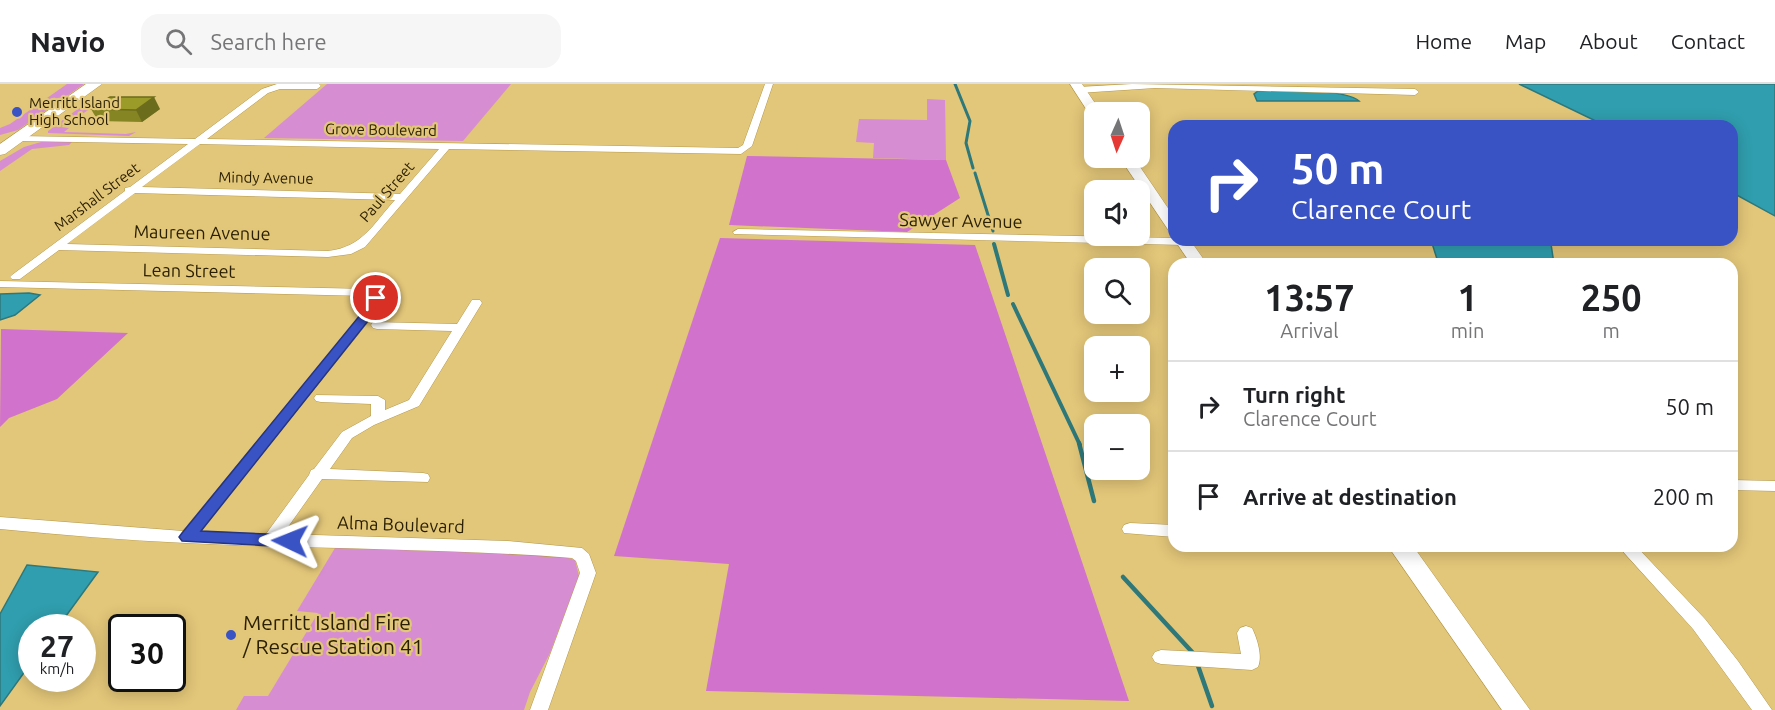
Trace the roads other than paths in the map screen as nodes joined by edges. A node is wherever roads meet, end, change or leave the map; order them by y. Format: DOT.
graph roads {
  1 [pos="95,84"];
  2 [pos="769,84"];
  3 [pos="317,86"];
  4 [pos="1078,87"];
  5 [pos="1415,92"];
  6 [pos="1088,102"];
  7 [pos="20,138"];
  8 [pos="196,141"];
  9 [pos="446,147"];
  10 [pos="0,151"];
  11 [pos="1134,168"];
  12 [pos="129,190"];
  13 [pos="403,196"];
  14 [pos="1168,219"];
  15 [pos="738,232"];
  16 [pos="1168,241"];
  17 [pos="55,247"];
  18 [pos="347,252"];
  19 [pos="15,277"];
  20 [pos="0,284"];
  21 [pos="476,303"];
  22 [pos="377,325"];
  23 [pos="460,328"];
  24 [pos="321,398"];
  25 [pos="378,418"];
  26 [pos="316,474"];
  27 [pos="423,478"];
  28 [pos="1738,485"];
  29 [pos="1775,486"];
  30 [pos="0,523"];
  31 [pos="1130,529"];
  32 [pos="1168,531"];
  33 [pos="187,537"];
  34 [pos="270,540"];
  35 [pos="1404,552"];
  36 [pos="1632,552"];
  37 [pos="1246,633"];
  38 [pos="1161,657"];
  39 [pos="539,710"];
  40 [pos="1517,710"];
  41 [pos="1763,710"];
  1 -- 7 [label="main road"];
  2 -- 9 [label="street, Grove Boulevard"];
  3 -- 8 [label="street, Marshall Street"];
  4 -- 5 [label="street"];
  4 -- 6 [label="street"];
  7 -- 8 [label="street, Grove Boulevard"];
  7 -- 10 [label="main road"];
  8 -- 9 [label="street, Grove Boulevard"];
  8 -- 12 [label="street, Marshall Street"];
  9 -- 13 [label="street, Paul Street"];
  11 -- 14 [label="street"];
  12 -- 13 [label="street, Mindy Avenue"];
  12 -- 17 [label="street, Marshall Street"];
  13 -- 18 [label="street, Paul Street"];
  15 -- 16 [label="street, Sawyer Avenue"];
  17 -- 18 [label="street, Maureen Avenue"];
  17 -- 19 [label="street, Marshall Street"];
  20 -- 33 [label="street, Lean Street"];
  21 -- 23 [label="street"];
  22 -- 23 [label="street"];
  23 -- 25 [label="street"];
  24 -- 25 [label="street"];
  25 -- 26 [label="street"];
  26 -- 27 [label="street"];
  26 -- 34 [label="street"];
  28 -- 29 [label="street"];
  30 -- 33 [label="street, Alma Boulevard"];
  31 -- 32 [label="street"];
  33 -- 34 [label="street, Alma Boulevard"];
  34 -- 39 [label="street, Alma Boulevard"];
  35 -- 40 [label="street"];
  36 -- 41 [label="street"];
  37 -- 38 [label="street"];
}
